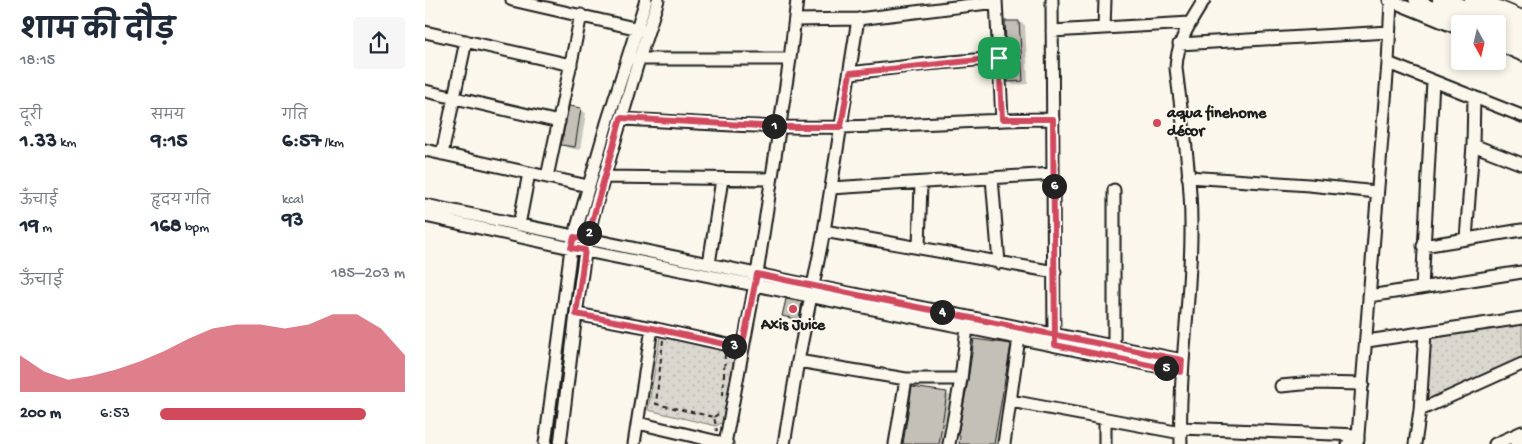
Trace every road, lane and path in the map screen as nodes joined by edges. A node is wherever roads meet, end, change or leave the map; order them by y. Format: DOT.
graph roads {
  1 [pos="512,0"];
  2 [pos="646,0"];
  3 [pos="658,0"];
  4 [pos="797,0"];
  5 [pos="1052,0"];
  6 [pos="1105,0"];
  7 [pos="1204,0"];
  8 [pos="1390,0"];
  9 [pos="1415,0"];
  10 [pos="1442,0"];
  11 [pos="1474,0"];
  12 [pos="1495,0"];
  13 [pos="996,1"];
  14 [pos="1522,11"];
  15 [pos="581,15"];
  16 [pos="1451,15"];
  17 [pos="858,19"];
  18 [pos="795,20"];
  19 [pos="1522,20"];
  20 [pos="1190,23"];
  21 [pos="1451,25"];
  22 [pos="1104,28"];
  23 [pos="642,29"];
  24 [pos="1052,31"];
  25 [pos="425,32"];
  26 [pos="1389,32"];
  27 [pos="1522,34"];
  28 [pos="1506,38"];
  29 [pos="466,41"];
  30 [pos="1179,44"];
  31 [pos="1522,44"];
  32 [pos="1506,48"];
  33 [pos="1522,54"];
  34 [pos="633,58"];
  35 [pos="999,58"];
  36 [pos="790,59"];
  37 [pos="1388,63"];
  38 [pos="571,65"];
  39 [pos="850,73"];
  40 [pos="1433,81"];
  41 [pos="425,91"];
  42 [pos="454,97"];
  43 [pos="1474,97"];
  44 [pos="1522,116"];
  45 [pos="621,118"];
  46 [pos="1002,119"];
  47 [pos="1053,119"];
  48 [pos="559,122"];
  49 [pos="779,127"];
  50 [pos="841,127"];
  51 [pos="1473,145"];
  52 [pos="425,150"];
  53 [pos="442,154"];
  54 [pos="1522,164"];
  55 [pos="529,173"];
  56 [pos="1053,174"];
  57 [pos="1188,176"];
  58 [pos="547,177"];
  59 [pos="604,177"];
  60 [pos="992,178"];
  61 [pos="722,179"];
  62 [pos="771,179"];
  63 [pos="921,183"];
  64 [pos="588,186"];
  65 [pos="831,188"];
  66 [pos="1114,190"];
  67 [pos="1377,192"];
  68 [pos="425,205"];
  69 [pos="425,216"];
  70 [pos="519,225"];
  71 [pos="1522,230"];
  72 [pos="824,231"];
  73 [pos="1466,239"];
  74 [pos="572,242"];
  75 [pos="586,245"];
  76 [pos="1423,246"];
  77 [pos="919,247"];
  78 [pos="999,263"];
  79 [pos="709,264"];
  80 [pos="1055,272"];
  81 [pos="1522,272"];
  82 [pos="756,280"];
  83 [pos="1422,288"];
  84 [pos="813,292"];
  85 [pos="1369,296"];
  86 [pos="576,314"];
  87 [pos="1522,318"];
  88 [pos="967,327"];
  89 [pos="652,328"];
  90 [pos="1425,333"];
  91 [pos="664,338"];
  92 [pos="1019,338"];
  93 [pos="1054,340"];
  94 [pos="1367,341"];
  95 [pos="1114,346"];
  96 [pos="742,348"];
  97 [pos="725,349"];
  98 [pos="798,361"];
  99 [pos="1522,364"];
  100 [pos="1182,366"];
  101 [pos="906,379"];
  102 [pos="961,379"];
  103 [pos="1363,384"];
  104 [pos="1281,386"];
  105 [pos="723,395"];
  106 [pos="1011,401"];
  107 [pos="1420,410"];
  108 [pos="721,412"];
  109 [pos="714,417"];
  110 [pos="1105,420"];
  111 [pos="637,423"];
  112 [pos="1522,432"];
  113 [pos="1181,435"];
  114 [pos="1355,441"];
  115 [pos="1522,441"];
  116 [pos="724,443"];
  117 [pos="545,444"];
  118 [pos="560,444"];
  119 [pos="634,444"];
  120 [pos="784,444"];
  121 [pos="895,444"];
  122 [pos="949,444"];
  123 [pos="1004,444"];
  124 [pos="1105,444"];
  125 [pos="1415,444"];
  126 [pos="1495,444"];
  127 [pos="1516,444"];
  1 -- 15 [label="street"];
  2 -- 23 [label="street"];
  3 -- 23 [label="street"];
  4 -- 18 [label="street"];
  5 -- 24 [label="street"];
  6 -- 22 [label="street"];
  7 -- 20 [label="street"];
  8 -- 21 [label="street"];
  8 -- 26 [label="street"];
  9 -- 16 [label="street"];
  10 -- 27 [label="highway"];
  11 -- 19 [label="highway"];
  12 -- 14 [label="street"];
  13 -- 17 [label="street"];
  13 -- 35 [label="street"];
  15 -- 23 [label="street"];
  15 -- 38 [label="street"];
  17 -- 18 [label="street"];
  17 -- 39 [label="street"];
  18 -- 36 [label="street"];
  20 -- 22 [label="street"];
  20 -- 30 [label="street"];
  22 -- 24 [label="street"];
  23 -- 34 [label="street"];
  24 -- 47 [label="street"];
  25 -- 29 [label="street"];
  26 -- 30 [label="street"];
  26 -- 37 [label="street"];
  28 -- 31 [label="street"];
  29 -- 38 [label="street"];
  29 -- 42 [label="street"];
  30 -- 57 [label="street"];
  32 -- 33 [label="street"];
  34 -- 36 [label="street"];
  34 -- 45 [label="street"];
  34 -- 64 [label="street"];
  35 -- 39 [label="street"];
  35 -- 46 [label="street"];
  36 -- 49 [label="street"];
  37 -- 40 [label="street"];
  37 -- 67 [label="street"];
  38 -- 48 [label="street"];
  39 -- 50 [label="street"];
  40 -- 43 [label="street"];
  40 -- 76 [label="street"];
  41 -- 42 [label="street"];
  42 -- 48 [label="street"];
  42 -- 53 [label="street"];
  43 -- 44 [label="street"];
  43 -- 51 [label="street"];
  45 -- 49 [label="street"];
  45 -- 59 [label="street"];
  46 -- 47 [label="street"];
  46 -- 50 [label="street"];
  47 -- 56 [label="street"];
  48 -- 58 [label="street"];
  49 -- 50 [label="street"];
  49 -- 62 [label="street"];
  50 -- 65 [label="street"];
  51 -- 54 [label="street"];
  51 -- 73 [label="street"];
  52 -- 53 [label="street"];
  53 -- 55 [label="street"];
  55 -- 58 [label="street"];
  55 -- 70 [label="street"];
  56 -- 60 [label="street"];
  56 -- 80 [label="street"];
  57 -- 67 [label="street"];
  57 -- 100 [label="street"];
  58 -- 64 [label="street"];
  59 -- 61 [label="street"];
  59 -- 75 [label="street"];
  60 -- 63 [label="street"];
  60 -- 78 [label="street"];
  61 -- 62 [label="street"];
  61 -- 79 [label="street"];
  62 -- 82 [label="street"];
  63 -- 65 [label="street"];
  63 -- 77 [label="street"];
  64 -- 74 [label="street"];
  65 -- 72 [label="street"];
  66 -- 95 [label="street"];
  67 -- 85 [label="street"];
  68 -- 70 [label="street"];
  69 -- 74 [label="street"];
  70 -- 74 [label="street"];
  71 -- 73 [label="street"];
  72 -- 77 [label="street"];
  72 -- 84 [label="street"];
  73 -- 76 [label="street"];
  74 -- 75 [label="street"];
  74 -- 117 [label="street"];
  75 -- 79 [label="street"];
  75 -- 82 [label="street"];
  75 -- 86 [label="street"];
  76 -- 83 [label="street"];
  77 -- 78 [label="street"];
  78 -- 80 [label="street"];
  79 -- 82 [label="street"];
  80 -- 93 [label="street"];
  81 -- 83 [label="street"];
  82 -- 84 [label="street"];
  82 -- 96 [label="street"];
  83 -- 85 [label="street"];
  84 -- 88 [label="street"];
  84 -- 93 [label="street"];
  84 -- 98 [label="street"];
  85 -- 94 [label="street"];
  86 -- 89 [label="street"];
  86 -- 118 [label="street"];
  87 -- 90 [label="street"];
  88 -- 92 [label="street"];
  88 -- 102 [label="street"];
  89 -- 96 [label="street"];
  89 -- 111 [label="street"];
  90 -- 94 [label="street"];
  90 -- 107 [label="street"];
  91 -- 109 [label="path"];
  92 -- 93 [label="street"];
  92 -- 106 [label="street"];
  93 -- 95 [label="street"];
  93 -- 100 [label="street"];
  94 -- 103 [label="street"];
  95 -- 100 [label="street"];
  96 -- 116 [label="street"];
  97 -- 105 [label="path"];
  98 -- 101 [label="street"];
  98 -- 120 [label="street"];
  99 -- 107 [label="street"];
  100 -- 113 [label="street"];
  101 -- 102 [label="street"];
  101 -- 121 [label="street"];
  102 -- 122 [label="street"];
  103 -- 104 [label="street"];
  103 -- 114 [label="street"];
  106 -- 110 [label="street"];
  106 -- 123 [label="street"];
  107 -- 125 [label="street"];
  108 -- 109 [label="path"];
  109 -- 116 [label="path"];
  110 -- 113 [label="street"];
  110 -- 124 [label="street"];
  111 -- 116 [label="street"];
  111 -- 119 [label="street"];
  112 -- 126 [label="street"];
  113 -- 114 [label="street"];
  115 -- 127 [label="street"];
}
